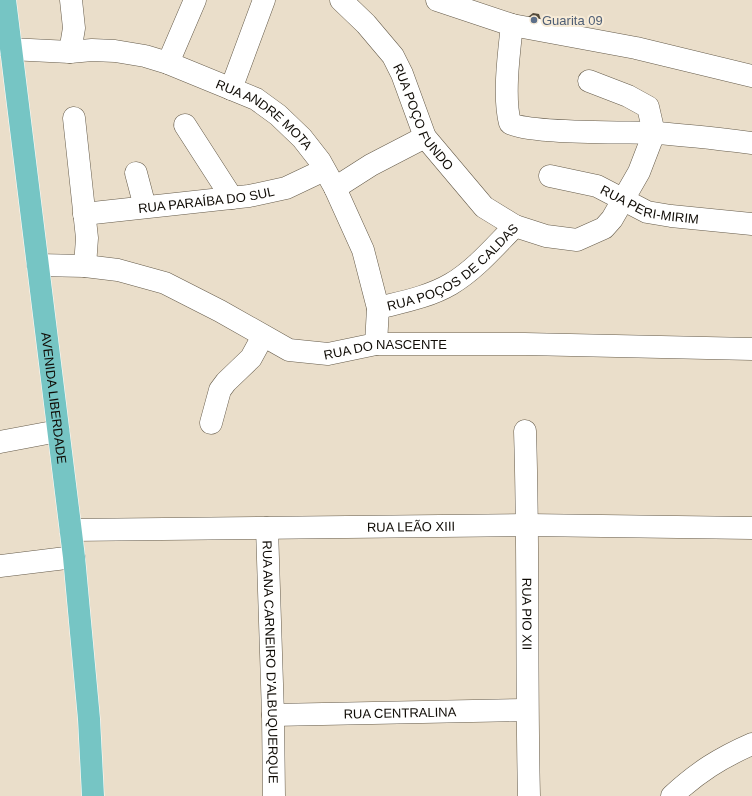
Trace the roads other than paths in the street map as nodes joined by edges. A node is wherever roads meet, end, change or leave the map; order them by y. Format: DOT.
graph roads {
  1 [pos="5,0"];
  2 [pos="71,0"];
  3 [pos="195,0"];
  4 [pos="264,0"];
  5 [pos="341,0"];
  6 [pos="437,0"];
  7 [pos="512,25"];
  8 [pos="70,52"];
  9 [pos="8,63"];
  10 [pos="168,63"];
  11 [pos="752,76"];
  12 [pos="589,81"];
  13 [pos="231,89"];
  14 [pos="74,118"];
  15 [pos="185,125"];
  16 [pos="654,133"];
  17 [pos="426,137"];
  18 [pos="752,143"];
  19 [pos="324,170"];
  20 [pos="136,173"];
  21 [pos="550,176"];
  22 [pos="335,188"];
  23 [pos="232,198"];
  24 [pos="624,198"];
  25 [pos="145,207"];
  26 [pos="84,214"];
  27 [pos="752,224"];
  28 [pos="515,226"];
  29 [pos="38,265"];
  30 [pos="85,266"];
  31 [pos="378,308"];
  32 [pos="263,336"];
  33 [pos="376,344"];
  34 [pos="752,350"];
  35 [pos="211,423"];
  36 [pos="58,431"];
  37 [pos="525,431"];
  38 [pos="0,442"];
  39 [pos="528,525"];
  40 [pos="267,528"];
  41 [pos="752,528"];
  42 [pos="71,530"];
  43 [pos="74,558"];
  44 [pos="0,566"];
  45 [pos="527,710"];
  46 [pos="273,715"];
  47 [pos="752,744"];
  48 [pos="93,796"];
  49 [pos="274,796"];
  50 [pos="529,796"];
  51 [pos="672,796"];
  1 -- 9 [label="main road, AVENIDA LIBERDADE"];
  2 -- 8 [label="street"];
  3 -- 10 [label="street"];
  4 -- 13 [label="street"];
  5 -- 17 [label="street, RUA POÇO FUNDO"];
  6 -- 7 [label="street"];
  7 -- 11 [label="street"];
  7 -- 16 [label="street"];
  8 -- 9 [label="street, RUA ANDRE MOTA"];
  8 -- 10 [label="street, RUA ANDRE MOTA"];
  9 -- 29 [label="main road, AVENIDA LIBERDADE"];
  10 -- 13 [label="street, RUA ANDRE MOTA"];
  12 -- 16 [label="street"];
  13 -- 19 [label="street, RUA ANDRE MOTA"];
  14 -- 26 [label="street"];
  15 -- 23 [label="street"];
  16 -- 18 [label="street"];
  16 -- 24 [label="street, RUA POÇOS DE CALDAS"];
  17 -- 22 [label="street"];
  17 -- 28 [label="street, RUA POÇO FUNDO"];
  19 -- 22 [label="street, RUA ANDRE MOTA"];
  19 -- 23 [label="street, RUA PARAÍBA DO SUL"];
  20 -- 25 [label="street"];
  21 -- 24 [label="street, RUA PERI-MIRIM"];
  22 -- 31 [label="street, RUA ANDRE MOTA"];
  23 -- 25 [label="street, RUA PARAÍBA DO SUL"];
  24 -- 27 [label="street, RUA PERI-MIRIM"];
  24 -- 28 [label="street, RUA POÇOS DE CALDAS"];
  25 -- 26 [label="street, RUA PARAÍBA DO SUL"];
  26 -- 30 [label="street"];
  28 -- 31 [label="street, RUA POÇOS DE CALDAS"];
  29 -- 30 [label="street, RUA DO NASCENTE"];
  29 -- 36 [label="main road, AVENIDA LIBERDADE"];
  30 -- 32 [label="street, RUA DO NASCENTE"];
  31 -- 33 [label="street, RUA ANDRE MOTA"];
  32 -- 33 [label="street, RUA DO NASCENTE"];
  32 -- 35 [label="street"];
  33 -- 34 [label="street, RUA DO NASCENTE"];
  36 -- 38 [label="street"];
  36 -- 42 [label="main road, AVENIDA LIBERDADE"];
  37 -- 39 [label="street, RUA PIO XII"];
  39 -- 40 [label="street, RUA LEÃO XIII"];
  39 -- 41 [label="street, RUA LEÃO XIII"];
  39 -- 45 [label="street, RUA PIO XII"];
  40 -- 42 [label="street, RUA LEÃO XIII"];
  40 -- 46 [label="street, RUA ANA CARNEIRO D'ALBUQUERQUE"];
  42 -- 43 [label="main road, AVENIDA LIBERDADE"];
  43 -- 44 [label="street"];
  43 -- 48 [label="main road, AVENIDA LIBERDADE"];
  45 -- 46 [label="street, RUA CENTRALINA"];
  45 -- 50 [label="street, RUA PIO XII"];
  46 -- 49 [label="street, RUA ANA CARNEIRO D'ALBUQUERQUE"];
  47 -- 51 [label="street"];
}
